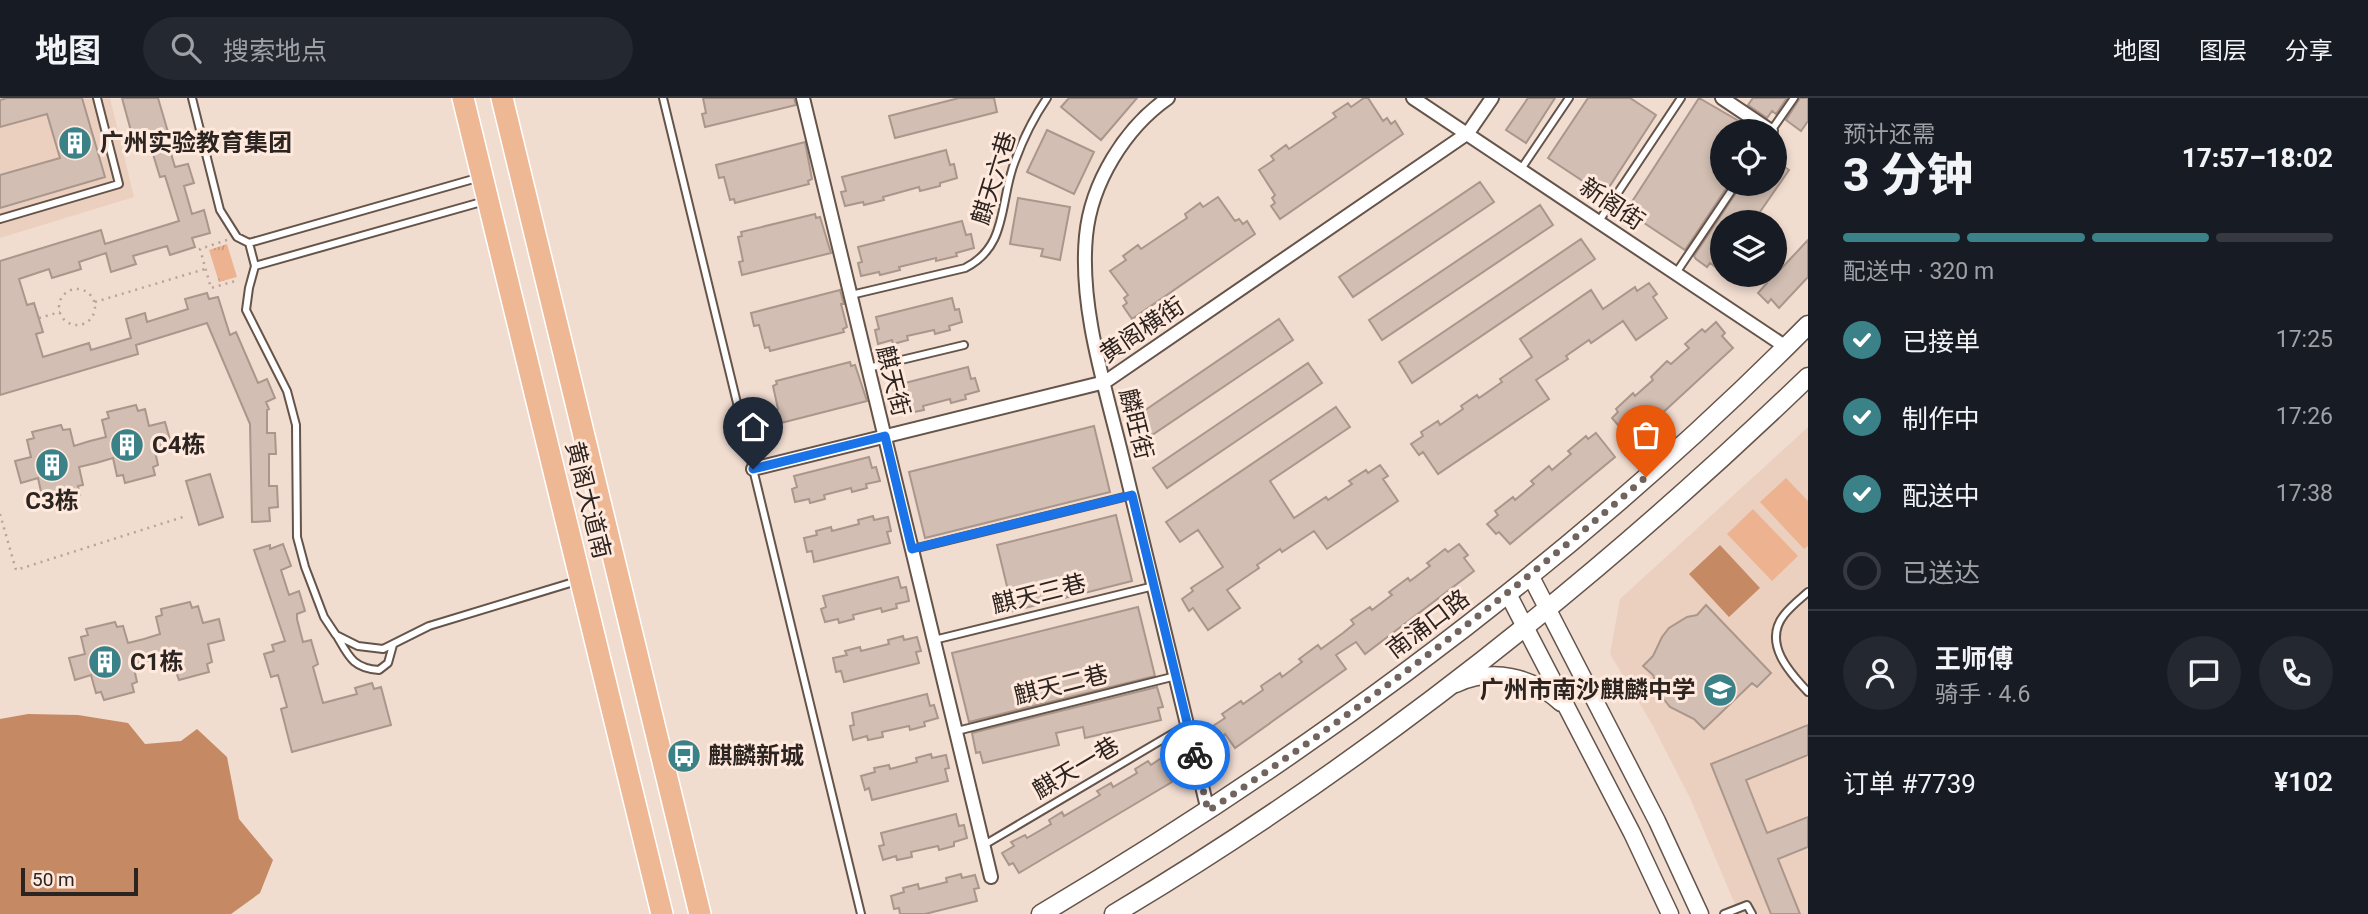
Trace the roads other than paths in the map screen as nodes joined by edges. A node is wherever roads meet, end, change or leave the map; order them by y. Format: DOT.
graph roads {
  1 [pos="97,98"];
  2 [pos="192,98"];
  3 [pos="463,98"];
  4 [pos="502,98"];
  5 [pos="663,98"];
  6 [pos="803,98"];
  7 [pos="1047,98"];
  8 [pos="1413,98"];
  9 [pos="1492,98"];
  10 [pos="1569,98"];
  11 [pos="1681,98"];
  12 [pos="1722,98"];
  13 [pos="1794,98"];
  14 [pos="1164,101"];
  15 [pos="1753,119"];
  16 [pos="1779,119"];
  17 [pos="1468,133"];
  18 [pos="1521,169"];
  19 [pos="482,177"];
  20 [pos="1728,196"];
  21 [pos="488,200"];
  22 [pos="0,219"];
  23 [pos="1598,221"];
  24 [pos="248,243"];
  25 [pos="255,266"];
  26 [pos="1676,272"];
  27 [pos="850,296"];
  28 [pos="1808,325"];
  29 [pos="964,345"];
  30 [pos="1786,347"];
  31 [pos="868,368"];
  32 [pos="1808,377"];
  33 [pos="1105,382"];
  34 [pos="885,436"];
  35 [pos="753,469"];
  36 [pos="1132,495"];
  37 [pos="912,549"];
  38 [pos="1530,576"];
  39 [pos="581,580"];
  40 [pos="1154,586"];
  41 [pos="1808,592"];
  42 [pos="1508,594"];
  43 [pos="1548,609"];
  44 [pos="1525,627"];
  45 [pos="336,635"];
  46 [pos="934,640"];
  47 [pos="393,645"];
  48 [pos="1176,676"];
  49 [pos="1808,692"];
  50 [pos="1438,695"];
  51 [pos="1571,716"];
  52 [pos="1187,724"];
  53 [pos="956,731"];
  54 [pos="1208,811"];
  55 [pos="984,845"];
  56 [pos="991,877"];
  57 [pos="662,914"];
  58 [pos="700,914"];
  59 [pos="861,914"];
  60 [pos="1041,914"];
  61 [pos="1114,914"];
  62 [pos="1670,914"];
  63 [pos="1700,914"];
  64 [pos="1724,914"];
  65 [pos="1752,914"];
  1 -- 22 [label="lane"];
  2 -- 24 [label="lane"];
  3 -- 19 [label="main road, 黄阁大道南"];
  4 -- 58 [label="main road, 黄阁大道南"];
  5 -- 35 [label="lane"];
  6 -- 27 [label="street, 麒天街"];
  7 -- 27 [label="lane, 麒天六巷"];
  8 -- 17 [label="street, 新阁街"];
  9 -- 17 [label="street, 黄阁横街"];
  10 -- 18 [label="lane"];
  11 -- 23 [label="lane"];
  12 -- 15 [label="street"];
  13 -- 16 [label="lane"];
  14 -- 33 [label="street, 麟旺街"];
  17 -- 18 [label="street, 新阁街"];
  17 -- 33 [label="street, 黄阁横街"];
  18 -- 23 [label="street, 新阁街"];
  19 -- 21 [label="main road, 黄阁大道南"];
  19 -- 24 [label="lane"];
  20 -- 26 [label="lane"];
  21 -- 25 [label="lane"];
  21 -- 39 [label="main road, 黄阁大道南"];
  23 -- 26 [label="street, 新阁街"];
  24 -- 25 [label="lane"];
  25 -- 45 [label="lane"];
  26 -- 30 [label="street, 新阁街"];
  27 -- 31 [label="street, 麒天街"];
  28 -- 30 [label="main road, 南涌口路"];
  29 -- 31 [label="lane"];
  30 -- 38 [label="main road, 南涌口路"];
  31 -- 34 [label="street, 麒天街"];
  32 -- 43 [label="main road"];
  33 -- 34 [label="street, 黄阁横街"];
  33 -- 36 [label="street, 麟旺街"];
  34 -- 35 [label="street, 黄阁横街"];
  34 -- 37 [label="street, 麒天街"];
  35 -- 59 [label="lane"];
  36 -- 37 [label="lane"];
  36 -- 40 [label="street, 麟旺街"];
  37 -- 46 [label="street, 麒天街"];
  38 -- 42 [label="main road, 南涌口路"];
  38 -- 43 [label="street"];
  39 -- 47 [label="lane"];
  39 -- 57 [label="main road, 黄阁大道南"];
  40 -- 46 [label="lane, 麒天三巷"];
  40 -- 48 [label="street, 麟旺街"];
  41 -- 49 [label="lane"];
  42 -- 44 [label="street"];
  42 -- 54 [label="main road, 南涌口路"];
  43 -- 44 [label="main road"];
  43 -- 63 [label="street"];
  44 -- 50 [label="main road"];
  44 -- 51 [label="street"];
  45 -- 47 [label="lane"];
  45 -- 47 [label="lane"];
  46 -- 53 [label="street, 麒天街"];
  48 -- 52 [label="street, 麟旺街"];
  48 -- 53 [label="lane, 麒天二巷"];
  50 -- 51 [label="street"];
  50 -- 61 [label="main road"];
  51 -- 62 [label="street"];
  52 -- 54 [label="street, 麟旺街"];
  52 -- 55 [label="lane, 麒天一巷"];
  53 -- 55 [label="street, 麒天街"];
  54 -- 60 [label="main road, 南涌口路"];
  55 -- 56 [label="street, 麒天街"];
  64 -- 65 [label="lane"];
}
